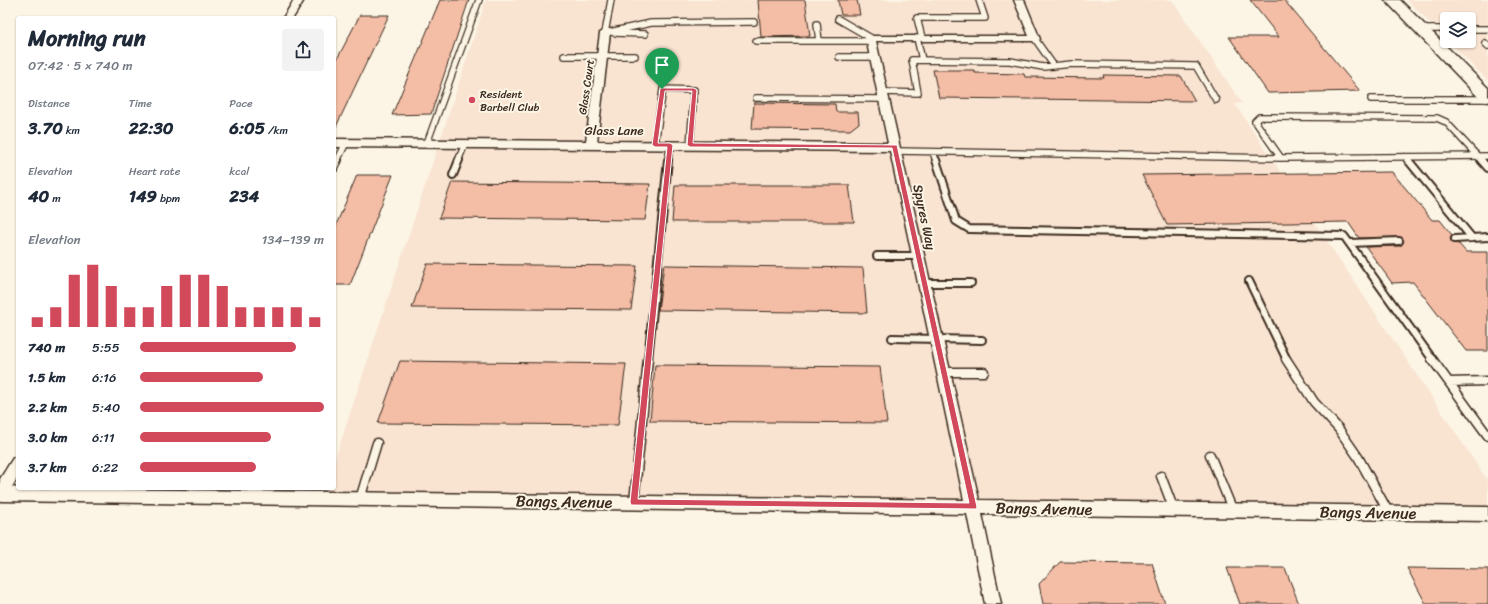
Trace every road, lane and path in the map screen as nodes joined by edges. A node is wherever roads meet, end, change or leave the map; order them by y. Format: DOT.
graph roads {
  1 [pos="299,0"];
  2 [pos="479,0"];
  3 [pos="611,0"];
  4 [pos="979,0"];
  5 [pos="1019,0"];
  6 [pos="1392,0"];
  7 [pos="289,16"];
  8 [pos="838,20"];
  9 [pos="754,22"];
  10 [pos="817,24"];
  11 [pos="1421,29"];
  12 [pos="1440,29"];
  13 [pos="1476,29"];
  14 [pos="1488,29"];
  15 [pos="606,33"];
  16 [pos="645,34"];
  17 [pos="919,38"];
  18 [pos="1035,39"];
  19 [pos="756,40"];
  20 [pos="871,40"];
  21 [pos="820,41"];
  22 [pos="1488,43"];
  23 [pos="1488,46"];
  24 [pos="564,56"];
  25 [pos="602,56"];
  26 [pos="635,56"];
  27 [pos="839,57"];
  28 [pos="875,57"];
  29 [pos="922,60"];
  30 [pos="1054,66"];
  31 [pos="884,96"];
  32 [pos="756,98"];
  33 [pos="1488,98"];
  34 [pos="1371,99"];
  35 [pos="1216,100"];
  36 [pos="336,143"];
  37 [pos="346,143"];
  38 [pos="427,144"];
  39 [pos="465,144"];
  40 [pos="591,144"];
  41 [pos="655,145"];
  42 [pos="670,145"];
  43 [pos="690,145"];
  44 [pos="895,149"];
  45 [pos="933,152"];
  46 [pos="1477,156"];
  47 [pos="1488,156"];
  48 [pos="1406,157"];
  49 [pos="1280,158"];
  50 [pos="336,164"];
  51 [pos="1488,168"];
  52 [pos="453,174"];
  53 [pos="1488,237"];
  54 [pos="1472,238"];
  55 [pos="1455,239"];
  56 [pos="1399,241"];
  57 [pos="1350,243"];
  58 [pos="878,256"];
  59 [pos="918,256"];
  60 [pos="1249,281"];
  61 [pos="924,283"];
  62 [pos="971,283"];
  63 [pos="892,338"];
  64 [pos="937,340"];
  65 [pos="982,340"];
  66 [pos="944,372"];
  67 [pos="984,372"];
  68 [pos="1449,382"];
  69 [pos="1488,382"];
  70 [pos="1488,436"];
  71 [pos="377,443"];
  72 [pos="1210,455"];
  73 [pos="16,466"];
  74 [pos="1162,476"];
  75 [pos="186,492"];
  76 [pos="0,493"];
  77 [pos="360,499"];
  78 [pos="634,502"];
  79 [pos="973,507"];
  80 [pos="1174,510"];
  81 [pos="1233,511"];
  82 [pos="1389,513"];
  83 [pos="1488,514"];
  84 [pos="993,604"];
  1 -- 7 [label="street"];
  2 -- 38 [label="lane"];
  3 -- 15 [label="lane"];
  4 -- 17 [label="lane"];
  5 -- 18 [label="street"];
  6 -- 11 [label="main road"];
  8 -- 20 [label="lane"];
  9 -- 15 [label="lane"];
  10 -- 21 [label="lane"];
  11 -- 12 [label="lane"];
  11 -- 33 [label="main road"];
  13 -- 14 [label="lane"];
  15 -- 16 [label="lane"];
  15 -- 25 [label="street, Glass Court"];
  17 -- 18 [label="street"];
  17 -- 20 [label="street"];
  17 -- 29 [label="lane"];
  18 -- 30 [label="lane"];
  19 -- 21 [label="lane"];
  20 -- 21 [label="lane"];
  20 -- 28 [label="street, Spyres Way"];
  22 -- 23 [label="lane"];
  24 -- 25 [label="lane"];
  25 -- 26 [label="lane"];
  25 -- 40 [label="street, Glass Court"];
  27 -- 28 [label="lane"];
  28 -- 31 [label="street, Spyres Way"];
  29 -- 30 [label="lane"];
  29 -- 31 [label="lane"];
  30 -- 35 [label="lane"];
  31 -- 32 [label="lane"];
  31 -- 44 [label="street, Spyres Way"];
  33 -- 34 [label="lane"];
  36 -- 37 [label="street, Glass Lane"];
  37 -- 38 [label="street, Glass Lane"];
  37 -- 50 [label="lane"];
  38 -- 39 [label="street, Glass Lane"];
  39 -- 40 [label="street, Glass Lane"];
  39 -- 52 [label="lane"];
  40 -- 41 [label="street, Glass Lane"];
  41 -- 42 [label="street, Glass Lane"];
  41 -- 43 [label="lane"];
  42 -- 43 [label="street, Glass Lane"];
  42 -- 78 [label="lane"];
  43 -- 44 [label="street, Glass Lane"];
  44 -- 45 [label="lane"];
  44 -- 59 [label="street, Spyres Way"];
  45 -- 49 [label="lane"];
  45 -- 57 [label="lane"];
  46 -- 47 [label="lane"];
  46 -- 48 [label="lane"];
  46 -- 49 [label="lane"];
  46 -- 51 [label="lane"];
  48 -- 49 [label="lane"];
  48 -- 54 [label="lane"];
  53 -- 54 [label="lane"];
  54 -- 55 [label="lane"];
  56 -- 57 [label="lane"];
  57 -- 68 [label="lane"];
  58 -- 59 [label="lane"];
  59 -- 61 [label="street, Spyres Way"];
  60 -- 82 [label="lane"];
  61 -- 62 [label="lane"];
  61 -- 64 [label="street, Spyres Way"];
  63 -- 64 [label="lane"];
  64 -- 65 [label="lane"];
  64 -- 66 [label="street, Spyres Way"];
  66 -- 67 [label="lane"];
  66 -- 79 [label="street, Spyres Way"];
  68 -- 69 [label="lane"];
  68 -- 70 [label="lane"];
  71 -- 77 [label="lane"];
  72 -- 81 [label="lane"];
  73 -- 76 [label="street"];
  74 -- 80 [label="lane"];
  75 -- 76 [label="street, Bangs Avenue"];
  75 -- 77 [label="street, Bangs Avenue"];
  77 -- 78 [label="street, Bangs Avenue"];
  78 -- 79 [label="street, Bangs Avenue"];
  79 -- 80 [label="street, Bangs Avenue"];
  79 -- 84 [label="street, Spyres Way"];
  80 -- 81 [label="street, Bangs Avenue"];
  81 -- 82 [label="street, Bangs Avenue"];
  82 -- 83 [label="street, Bangs Avenue"];
}
